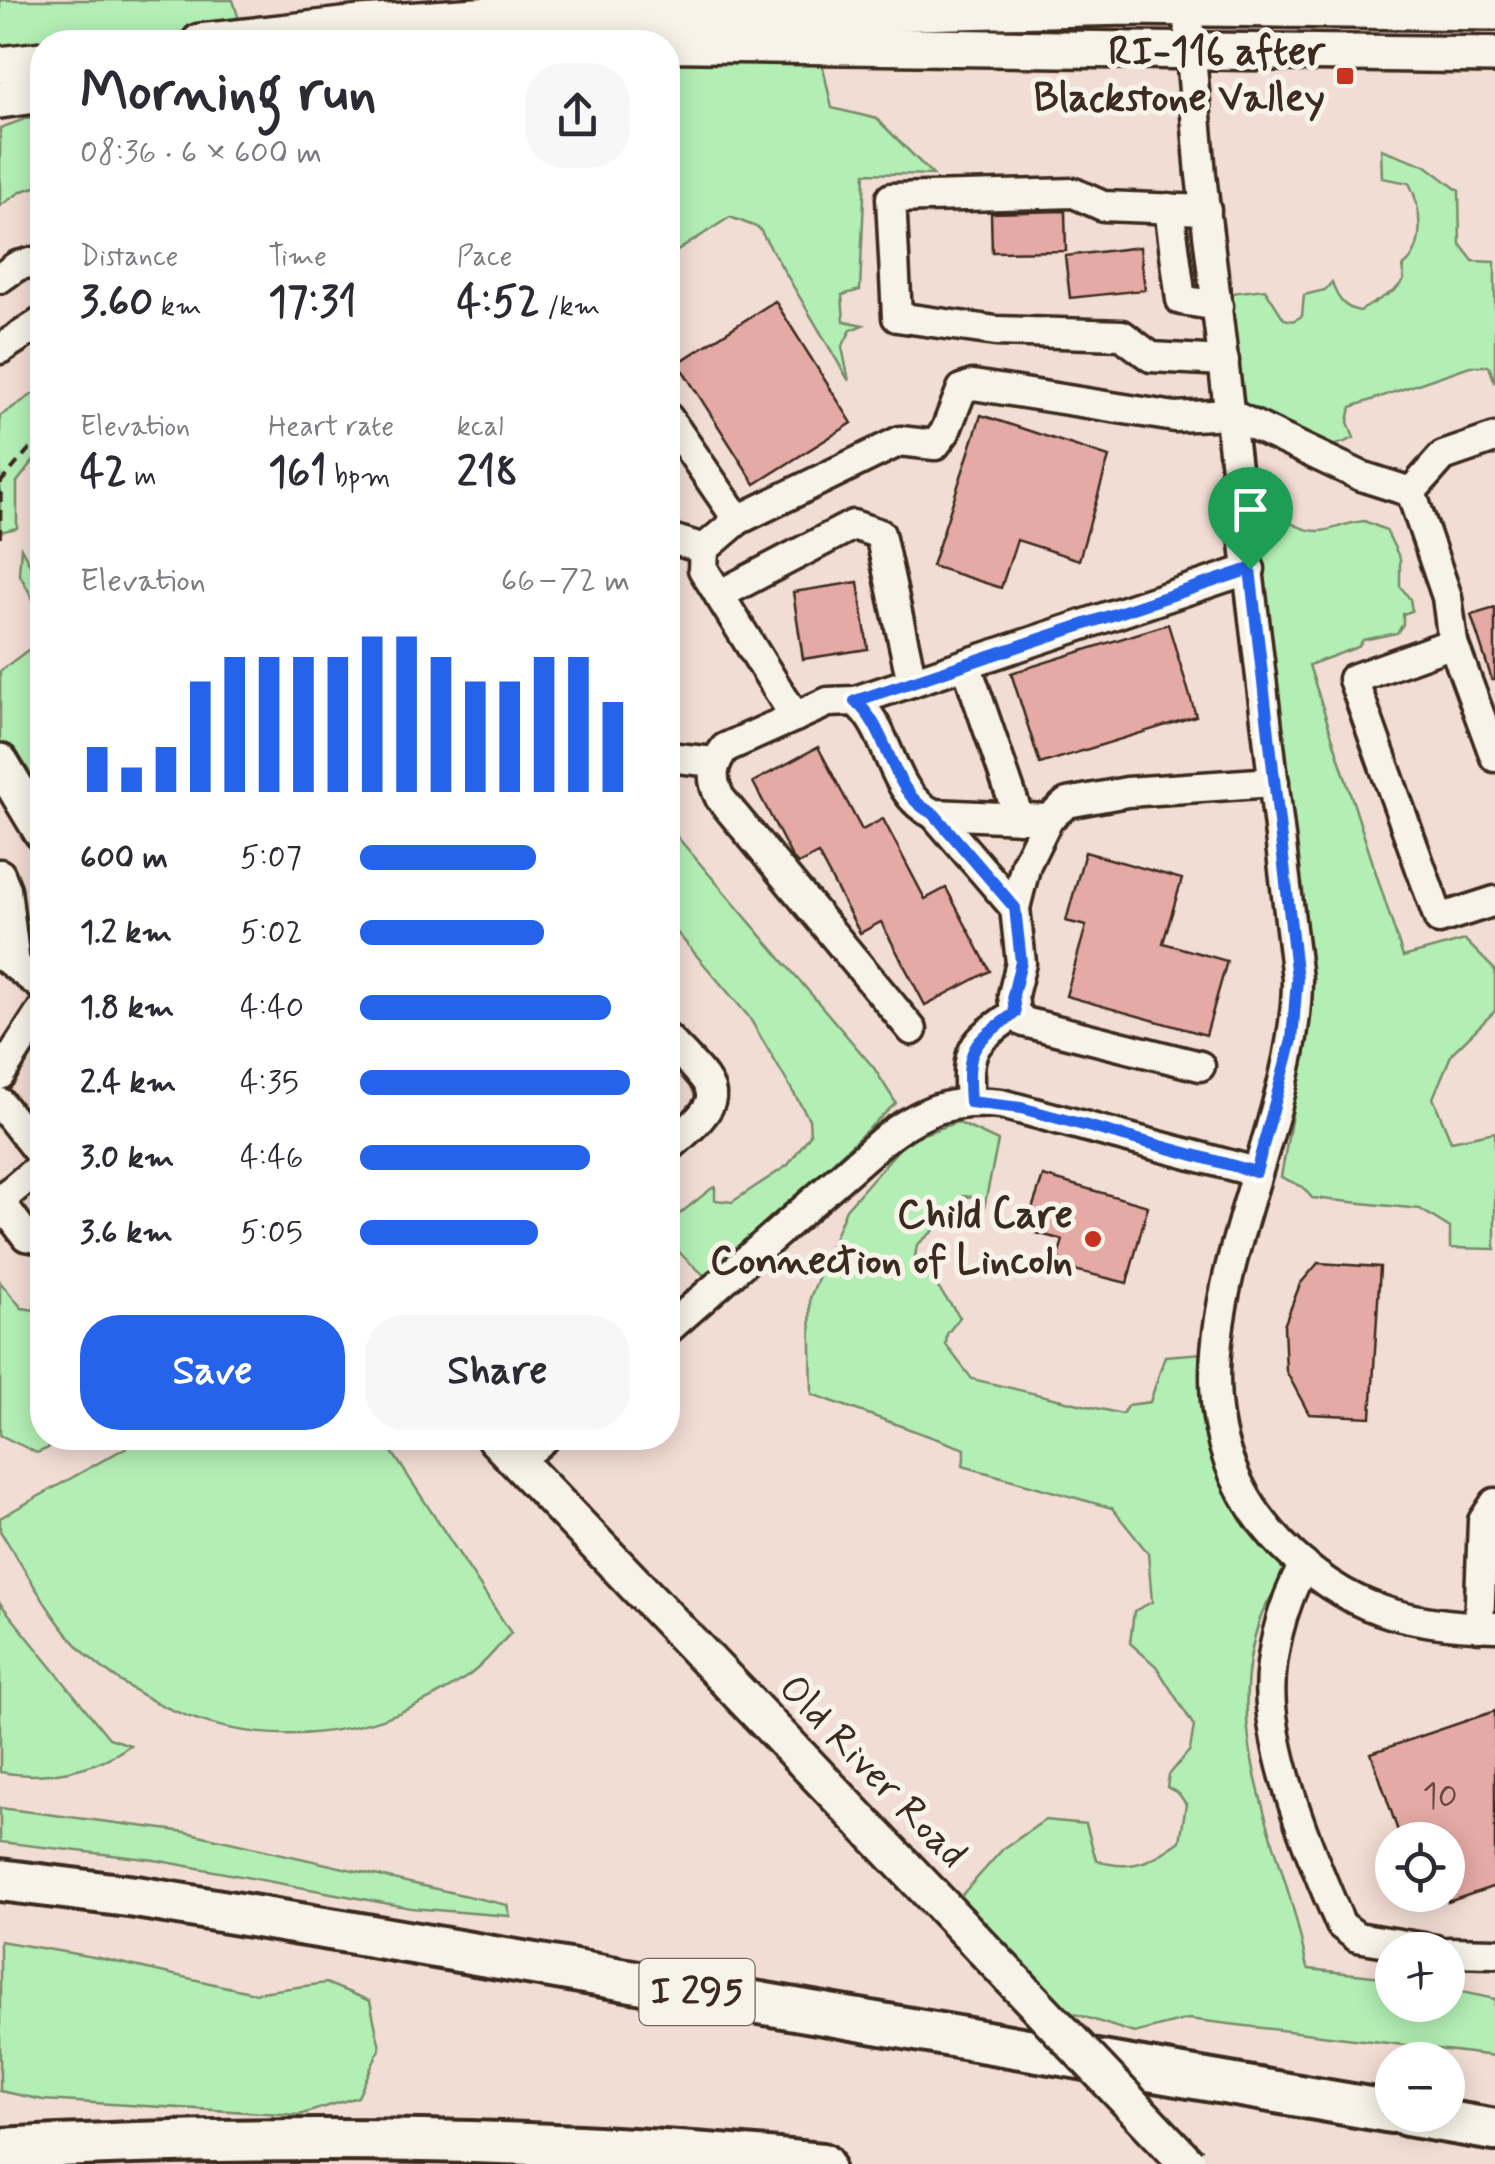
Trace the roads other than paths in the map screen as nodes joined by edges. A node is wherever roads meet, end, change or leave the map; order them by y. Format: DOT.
graph roads {
  1 [pos="643,6"];
  2 [pos="1187,7"];
  3 [pos="1495,12"];
  4 [pos="316,30"];
  5 [pos="680,44"];
  6 [pos="1190,50"];
  7 [pos="1495,56"];
  8 [pos="30,61"];
  9 [pos="0,65"];
  10 [pos="30,96"];
  11 [pos="0,100"];
  12 [pos="1169,208"];
  13 [pos="1206,210"];
  14 [pos="30,263"];
  15 [pos="0,278"];
  16 [pos="1218,306"];
  17 [pos="30,330"];
  18 [pos="0,349"];
  19 [pos="1224,361"];
  20 [pos="1230,414"];
  21 [pos="680,435"];
  22 [pos="1495,438"];
  23 [pos="1411,492"];
  24 [pos="738,520"];
  25 [pos="680,542"];
  26 [pos="704,549"];
  27 [pos="1250,569"];
  28 [pos="719,595"];
  29 [pos="1453,644"];
  30 [pos="966,664"];
  31 [pos="912,682"];
  32 [pos="855,701"];
  33 [pos="794,717"];
  34 [pos="1495,757"];
  35 [pos="680,758"];
  36 [pos="0,762"];
  37 [pos="714,762"];
  38 [pos="1274,782"];
  39 [pos="30,812"];
  40 [pos="934,814"];
  41 [pos="1019,818"];
  42 [pos="1048,819"];
  43 [pos="0,874"];
  44 [pos="1495,901"];
  45 [pos="1015,908"];
  46 [pos="8,960"];
  47 [pos="30,977"];
  48 [pos="1015,1013"];
  49 [pos="30,1029"];
  50 [pos="912,1030"];
  51 [pos="680,1052"];
  52 [pos="1200,1066"];
  53 [pos="0,1075"];
  54 [pos="0,1102"];
  55 [pos="970,1102"];
  56 [pos="680,1137"];
  57 [pos="30,1141"];
  58 [pos="1256,1172"];
  59 [pos="30,1175"];
  60 [pos="30,1237"];
  61 [pos="680,1310"];
  62 [pos="507,1450"];
  63 [pos="1495,1503"];
  64 [pos="1304,1565"];
  65 [pos="1487,1627"];
  66 [pos="0,1880"];
  67 [pos="1375,1940"];
  68 [pos="1465,1952"];
  69 [pos="1495,1953"];
  70 [pos="1375,2109"];
  71 [pos="1465,2125"];
  72 [pos="1495,2130"];
  73 [pos="0,2149"];
  74 [pos="822,2164"];
  75 [pos="1188,2164"];
  1 -- 2 [label="main road"];
  1 -- 4 [label="main road"];
  2 -- 3 [label="main road"];
  2 -- 6 [label="street"];
  5 -- 6 [label="main road"];
  6 -- 7 [label="main road"];
  6 -- 13 [label="street"];
  8 -- 9 [label="main road"];
  10 -- 11 [label="main road"];
  12 -- 13 [label="street"];
  12 -- 16 [label="street"];
  12 -- 19 [label="street"];
  13 -- 16 [label="street"];
  14 -- 15 [label="street"];
  16 -- 19 [label="street"];
  17 -- 18 [label="street"];
  19 -- 20 [label="street"];
  20 -- 23 [label="street"];
  20 -- 24 [label="street"];
  20 -- 27 [label="street"];
  21 -- 24 [label="street"];
  22 -- 23 [label="street"];
  23 -- 29 [label="street"];
  24 -- 26 [label="street"];
  25 -- 26 [label="street"];
  26 -- 28 [label="street"];
  27 -- 30 [label="street"];
  27 -- 38 [label="street"];
  28 -- 31 [label="street"];
  28 -- 33 [label="street"];
  29 -- 34 [label="street"];
  29 -- 44 [label="street"];
  30 -- 31 [label="street"];
  30 -- 41 [label="street"];
  31 -- 32 [label="street"];
  32 -- 33 [label="street"];
  32 -- 40 [label="street"];
  33 -- 37 [label="street"];
  35 -- 37 [label="street"];
  36 -- 39 [label="main road"];
  37 -- 50 [label="street"];
  38 -- 42 [label="street"];
  38 -- 58 [label="street"];
  40 -- 41 [label="street"];
  40 -- 45 [label="street"];
  41 -- 42 [label="street"];
  42 -- 45 [label="street"];
  43 -- 46 [label="street"];
  45 -- 48 [label="street"];
  46 -- 47 [label="street"];
  48 -- 52 [label="street"];
  48 -- 55 [label="street"];
  49 -- 53 [label="street"];
  51 -- 56 [label="street"];
  54 -- 57 [label="street"];
  55 -- 58 [label="street"];
  55 -- 61 [label="street"];
  58 -- 64 [label="street"];
  59 -- 60 [label="street"];
  62 -- 75 [label="main road, Old River Road, bridge"];
  63 -- 65 [label="street"];
  64 -- 65 [label="street"];
  64 -- 67 [label="street"];
  66 -- 70 [label="highway, I 295"];
  68 -- 69 [label="street"];
  71 -- 72 [label="highway"];
  73 -- 74 [label="highway"];
}
